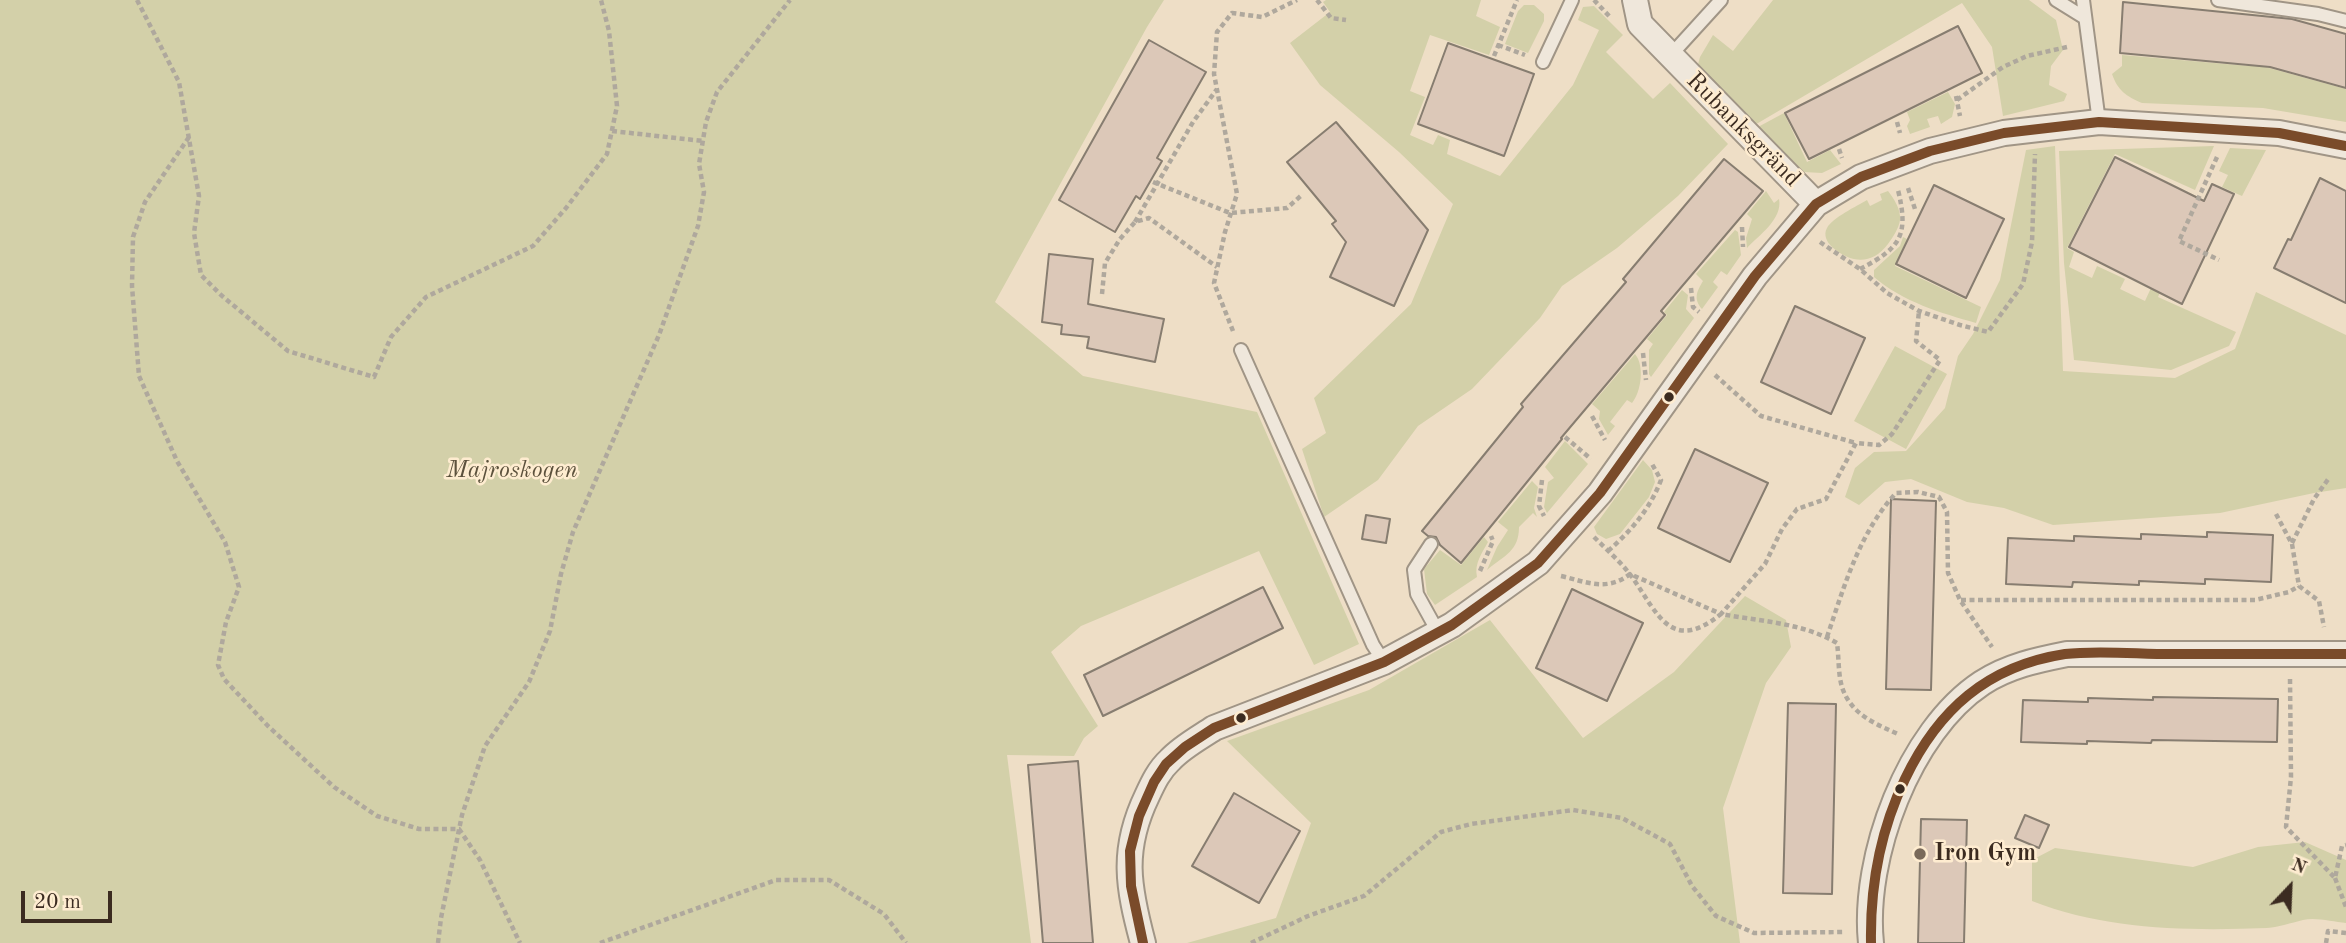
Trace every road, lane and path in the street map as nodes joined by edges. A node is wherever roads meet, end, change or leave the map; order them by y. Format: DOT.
graph roads {
  1 [pos="137,0"];
  2 [pos="601,0"];
  3 [pos="790,0"];
  4 [pos="1297,0"];
  5 [pos="1317,0"];
  6 [pos="1517,0"];
  7 [pos="1572,0"];
  8 [pos="1635,0"];
  9 [pos="1721,0"];
  10 [pos="2056,0"];
  11 [pos="2083,0"];
  12 [pos="2218,0"];
  13 [pos="2085,18"];
  14 [pos="1346,20"];
  15 [pos="2346,21"];
  16 [pos="2067,47"];
  17 [pos="1670,56"];
  18 [pos="1494,57"];
  19 [pos="1543,62"];
  20 [pos="1217,89"];
  21 [pos="2099,122"];
  22 [pos="1962,127"];
  23 [pos="612,131"];
  24 [pos="189,137"];
  25 [pos="703,141"];
  26 [pos="2035,146"];
  27 [pos="2346,146"];
  28 [pos="2218,156"];
  29 [pos="1905,177"];
  30 [pos="1896,181"];
  31 [pos="1155,182"];
  32 [pos="1303,194"];
  33 [pos="1816,204"];
  34 [pos="1916,212"];
  35 [pos="1230,214"];
  36 [pos="1135,222"];
  37 [pos="1742,227"];
  38 [pos="1812,236"];
  39 [pos="1744,252"];
  40 [pos="2219,260"];
  41 [pos="1217,267"];
  42 [pos="1860,269"];
  43 [pos="1691,288"];
  44 [pos="1102,294"];
  45 [pos="1708,306"];
  46 [pos="1919,311"];
  47 [pos="1241,350"];
  48 [pos="1643,354"];
  49 [pos="1697,358"];
  50 [pos="1654,380"];
  51 [pos="1592,416"];
  52 [pos="1565,437"];
  53 [pos="1612,438"];
  54 [pos="1856,443"];
  55 [pos="1601,453"];
  56 [pos="1595,461"];
  57 [pos="1650,462"];
  58 [pos="1588,470"];
  59 [pos="2329,478"];
  60 [pos="1542,480"];
  61 [pos="2276,513"];
  62 [pos="1552,514"];
  63 [pos="1576,519"];
  64 [pos="1491,537"];
  65 [pos="1430,544"];
  66 [pos="2292,544"];
  67 [pos="1608,551"];
  68 [pos="1482,563"];
  69 [pos="1630,574"];
  70 [pos="1556,575"];
  71 [pos="2299,586"];
  72 [pos="1960,600"];
  73 [pos="1721,614"];
  74 [pos="1438,632"];
  75 [pos="1827,637"];
  76 [pos="2289,653"];
  77 [pos="2338,654"];
  78 [pos="1384,662"];
  79 [pos="2008,670"];
  80 [pos="1924,746"];
  81 [pos="459,829"];
  82 [pos="2346,845"];
  83 [pos="2335,878"];
  84 [pos="2346,907"];
  85 [pos="2346,933"];
  86 [pos="1871,937"];
  87 [pos="438,943"];
  88 [pos="520,943"];
  89 [pos="600,943"];
  90 [pos="906,943"];
  91 [pos="1143,943"];
  92 [pos="1251,943"];
  93 [pos="2326,943"];
  1 -- 24 [label="path"];
  2 -- 23 [label="path"];
  3 -- 25 [label="path"];
  4 -- 20 [label="path"];
  5 -- 14 [label="path"];
  6 -- 18 [label="path"];
  7 -- 19 [label="lane"];
  8 -- 17 [label="street, Rubanksgränd"];
  9 -- 17 [label="lane, Rubanksgränd"];
  10 -- 13 [label="lane"];
  11 -- 13 [label="lane"];
  12 -- 15 [label="lane"];
  13 -- 21 [label="lane"];
  16 -- 22 [label="path"];
  17 -- 33 [label="street, Rubanksgränd"];
  20 -- 31 [label="path"];
  20 -- 35 [label="path"];
  21 -- 27 [label="street"];
  21 -- 33 [label="street"];
  23 -- 24 [label="path"];
  23 -- 25 [label="path"];
  24 -- 81 [label="path"];
  25 -- 81 [label="path"];
  26 -- 46 [label="path"];
  28 -- 40 [label="path"];
  29 -- 34 [label="path"];
  30 -- 42 [label="path"];
  31 -- 35 [label="path"];
  31 -- 36 [label="path"];
  32 -- 35 [label="path"];
  33 -- 49 [label="street"];
  35 -- 41 [label="path"];
  36 -- 41 [label="path"];
  36 -- 44 [label="path"];
  37 -- 39 [label="path"];
  38 -- 42 [label="path"];
  41 -- 47 [label="path"];
  42 -- 46 [label="path"];
  43 -- 45 [label="path"];
  46 -- 54 [label="path"];
  47 -- 78 [label="lane"];
  48 -- 50 [label="path"];
  49 -- 54 [label="path"];
  49 -- 63 [label="street"];
  51 -- 53 [label="path"];
  52 -- 56 [label="path"];
  54 -- 73 [label="path"];
  55 -- 56 [label="path"];
  56 -- 58 [label="path"];
  57 -- 67 [label="path"];
  59 -- 66 [label="path"];
  60 -- 62 [label="path"];
  61 -- 66 [label="path"];
  63 -- 67 [label="path"];
  63 -- 74 [label="street"];
  64 -- 68 [label="path"];
  65 -- 74 [label="lane"];
  66 -- 71 [label="path"];
  67 -- 69 [label="path"];
  69 -- 70 [label="path"];
  69 -- 73 [label="path"];
  69 -- 73 [label="path"];
  71 -- 72 [label="path"];
  71 -- 77 [label="path"];
  72 -- 75 [label="path"];
  72 -- 79 [label="path"];
  73 -- 75 [label="path"];
  74 -- 78 [label="street"];
  75 -- 80 [label="path"];
  76 -- 77 [label="street"];
  76 -- 79 [label="street"];
  76 -- 83 [label="path"];
  78 -- 91 [label="street"];
  79 -- 80 [label="street"];
  80 -- 86 [label="street"];
  81 -- 87 [label="path"];
  81 -- 88 [label="path"];
  82 -- 83 [label="path"];
  83 -- 84 [label="path"];
  85 -- 93 [label="path"];
  86 -- 92 [label="path"];
  89 -- 90 [label="path"];
}
